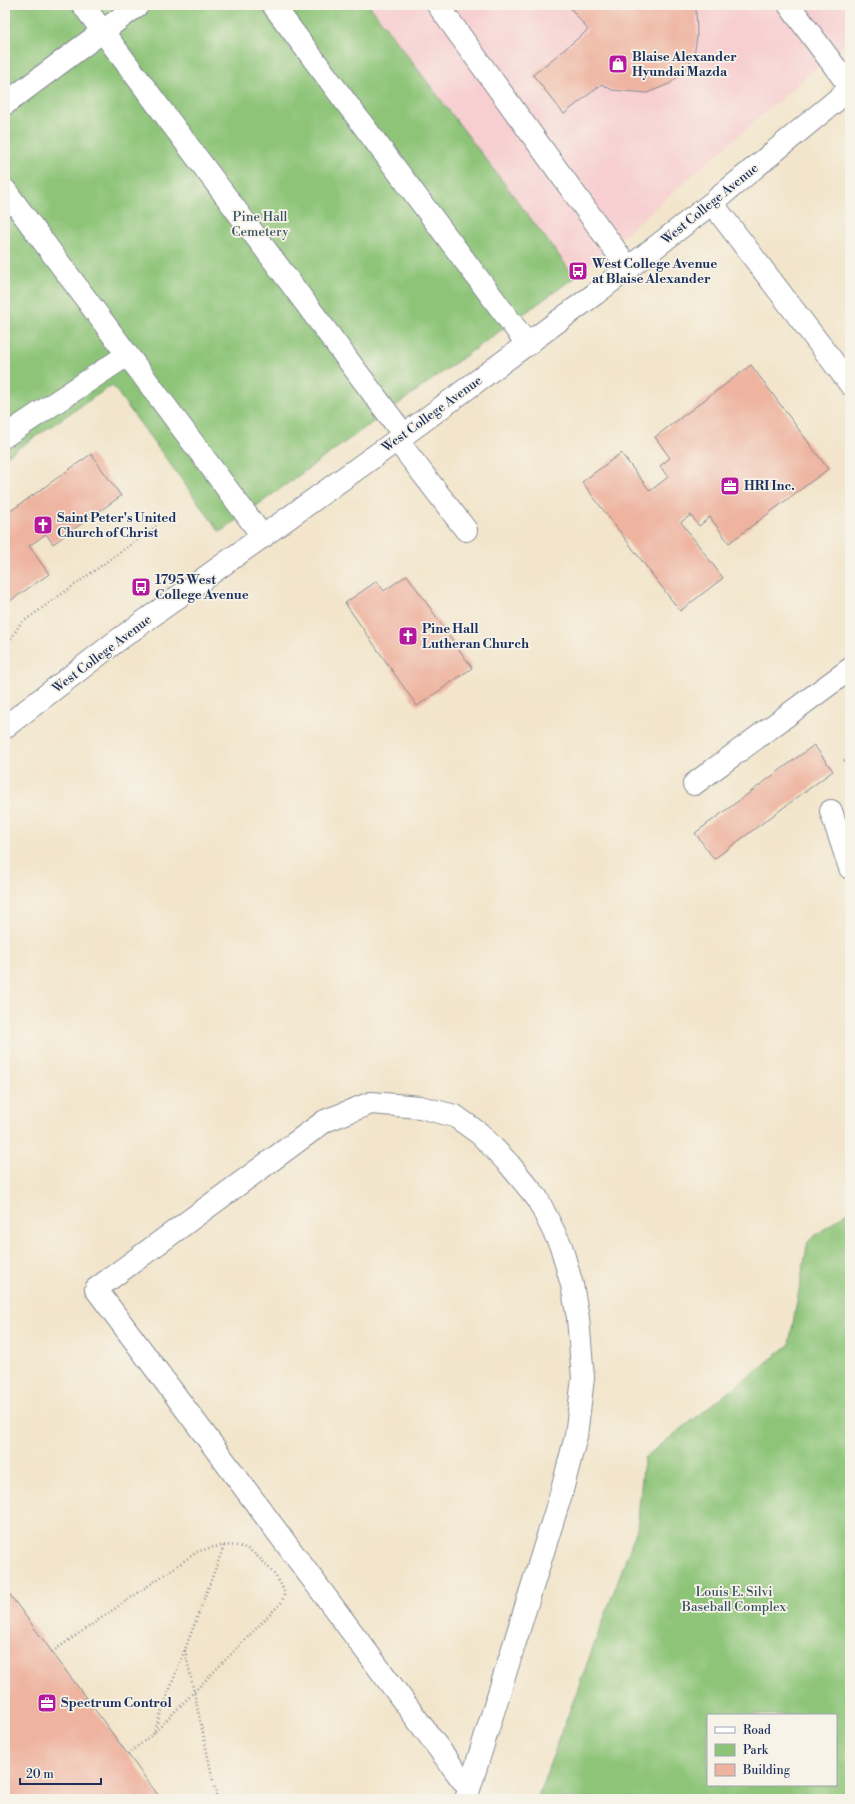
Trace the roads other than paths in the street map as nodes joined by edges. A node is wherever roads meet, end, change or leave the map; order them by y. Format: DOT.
graph roads {
  1 [pos="83,5"];
  2 [pos="138,5"];
  3 [pos="273,5"];
  4 [pos="438,5"];
  5 [pos="789,5"];
  6 [pos="103,31"];
  7 [pos="850,88"];
  8 [pos="5,104"];
  9 [pos="5,190"];
  10 [pos="712,203"];
  11 [pos="629,269"];
  12 [pos="528,345"];
  13 [pos="127,355"];
  14 [pos="850,384"];
  15 [pos="5,436"];
  16 [pos="400,438"];
  17 [pos="466,530"];
  18 [pos="263,537"];
  19 [pos="850,669"];
  20 [pos="5,727"];
  21 [pos="694,784"];
  22 [pos="831,811"];
  23 [pos="850,868"];
  24 [pos="467,1794"];
  1 -- 6 [label="main road"];
  2 -- 6 [label="main road"];
  3 -- 12 [label="main road"];
  4 -- 11 [label="main road"];
  5 -- 7 [label="main road"];
  6 -- 8 [label="main road"];
  6 -- 16 [label="main road"];
  7 -- 10 [label="main road, West College Avenue"];
  9 -- 13 [label="main road"];
  10 -- 11 [label="main road, West College Avenue"];
  10 -- 14 [label="main road"];
  11 -- 12 [label="main road, West College Avenue"];
  12 -- 16 [label="main road, West College Avenue"];
  13 -- 15 [label="main road"];
  13 -- 18 [label="main road"];
  16 -- 17 [label="main road"];
  16 -- 18 [label="main road, West College Avenue"];
  18 -- 20 [label="main road, West College Avenue"];
  19 -- 21 [label="main road"];
  22 -- 23 [label="main road"];
  24 -- 24 [label="main road"];
}
